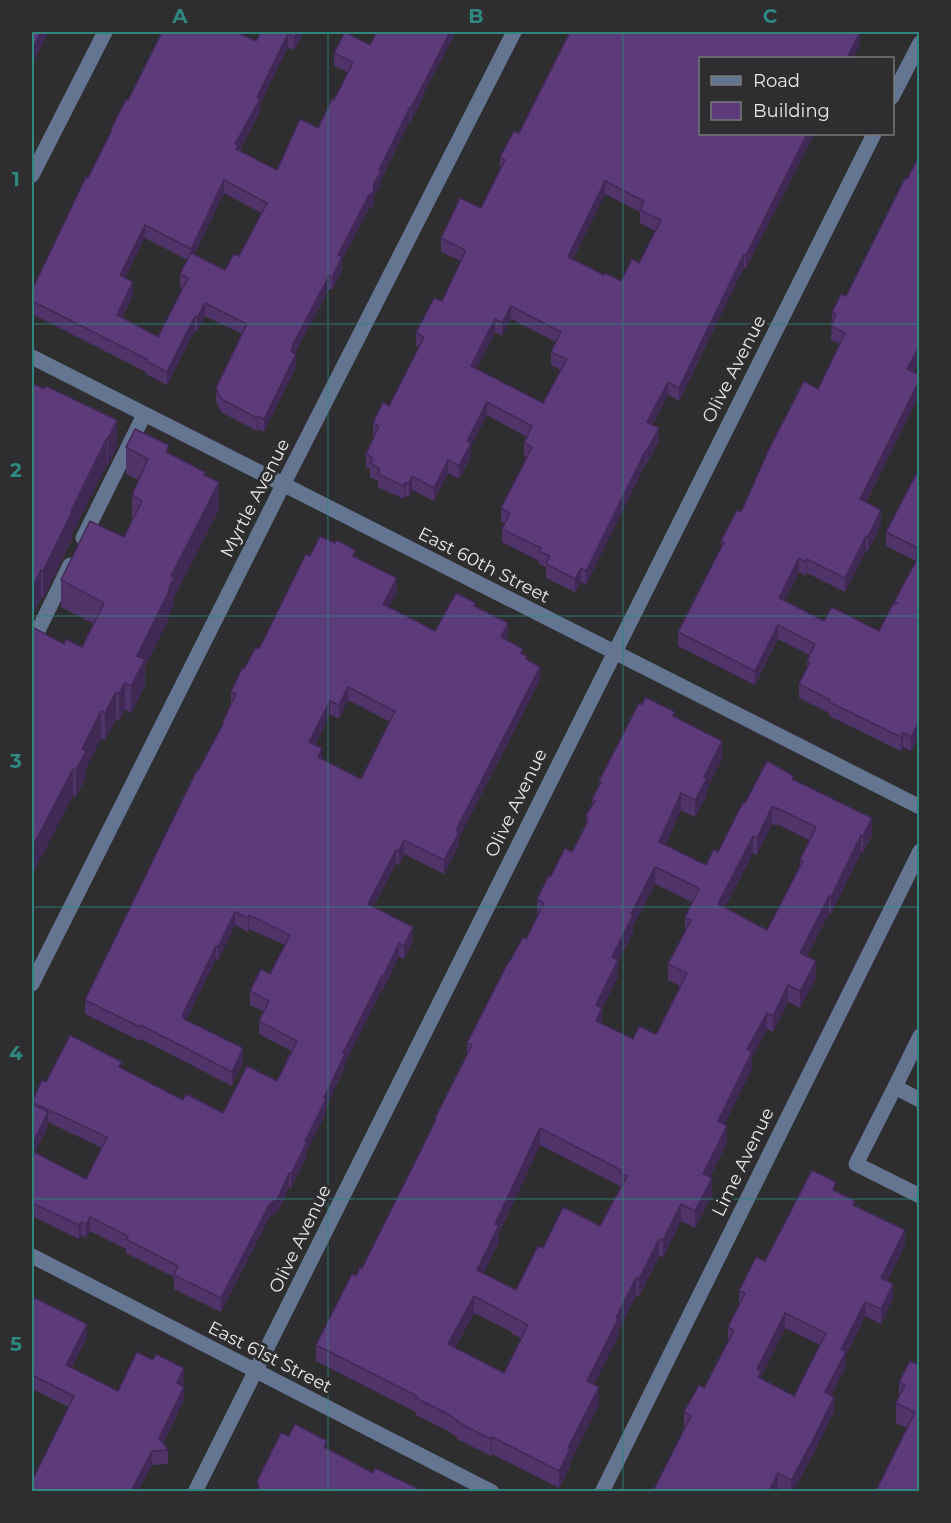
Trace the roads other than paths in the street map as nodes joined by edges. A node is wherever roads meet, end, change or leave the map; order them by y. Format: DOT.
graph roads {
  1 [pos="105,32"];
  2 [pos="514,32"];
  3 [pos="920,43"];
  4 [pos="894,93"];
  5 [pos="873,135"];
  6 [pos="32,175"];
  7 [pos="32,357"];
  8 [pos="144,414"];
  9 [pos="283,485"];
  10 [pos="32,643"];
  11 [pos="614,652"];
  12 [pos="920,807"];
  13 [pos="920,851"];
  14 [pos="32,984"];
  15 [pos="920,1036"];
  16 [pos="895,1087"];
  17 [pos="920,1100"];
  18 [pos="920,1196"];
  19 [pos="32,1256"];
  20 [pos="255,1371"];
  21 [pos="195,1491"];
  22 [pos="492,1491"];
  23 [pos="602,1491"];
  1 -- 6 [label="street"];
  2 -- 9 [label="street, Myrtle Avenue"];
  3 -- 4 [label="street"];
  5 -- 11 [label="street, Olive Avenue"];
  7 -- 8 [label="street, East 60th Street"];
  8 -- 9 [label="street, East 60th Street"];
  8 -- 10 [label="street"];
  9 -- 11 [label="street, East 60th Street"];
  9 -- 14 [label="street, Myrtle Avenue"];
  11 -- 12 [label="street, East 60th Street"];
  11 -- 20 [label="street, Olive Avenue"];
  13 -- 23 [label="street, Lime Avenue"];
  15 -- 16 [label="street"];
  16 -- 17 [label="street"];
  16 -- 18 [label="street"];
  19 -- 20 [label="street, East 61st Street"];
  20 -- 21 [label="street, Olive Avenue"];
  20 -- 22 [label="street, East 61st Street"];
}
